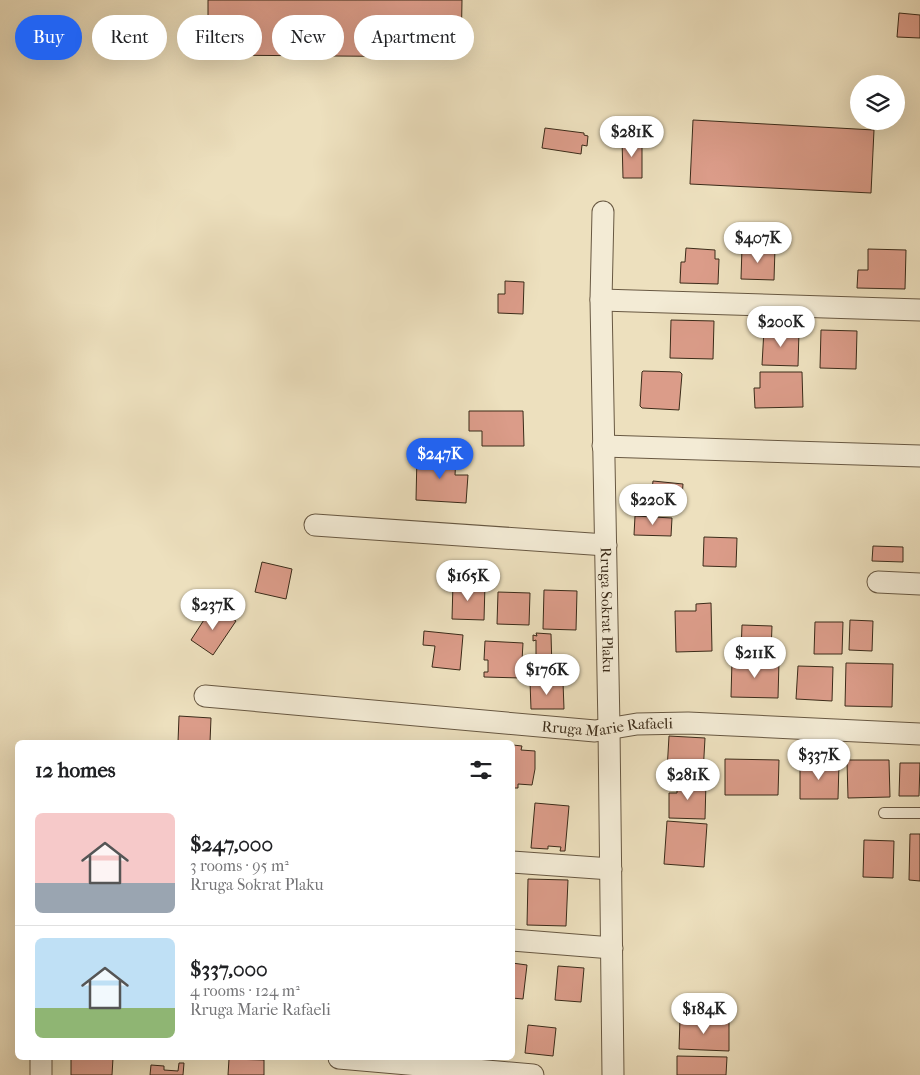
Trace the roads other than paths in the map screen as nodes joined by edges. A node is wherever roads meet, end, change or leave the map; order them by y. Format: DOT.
graph roads {
  1 [pos="603,212"];
  2 [pos="601,300"];
  3 [pos="920,310"];
  4 [pos="604,446"];
  5 [pos="920,456"];
  6 [pos="315,525"];
  7 [pos="606,545"];
  8 [pos="878,582"];
  9 [pos="920,584"];
  10 [pos="205,696"];
  11 [pos="609,728"];
  12 [pos="920,734"];
  13 [pos="884,813"];
  14 [pos="920,813"];
  15 [pos="515,862"];
  16 [pos="611,869"];
  17 [pos="515,940"];
  18 [pos="612,948"];
  19 [pos="41,1060"];
  20 [pos="362,1060"];
  21 [pos="41,1075"];
  22 [pos="533,1075"];
  23 [pos="613,1075"];
  1 -- 2 [label="street, Rruga Sokrat Plaku"];
  2 -- 3 [label="street"];
  2 -- 4 [label="street, Rruga Sokrat Plaku"];
  4 -- 5 [label="street"];
  4 -- 7 [label="street, Rruga Sokrat Plaku"];
  6 -- 7 [label="street"];
  7 -- 11 [label="street, Rruga Sokrat Plaku"];
  8 -- 9 [label="street"];
  10 -- 11 [label="street, Rruga Marie Rafaeli"];
  11 -- 12 [label="street, Rruga Marie Rafaeli"];
  11 -- 16 [label="street, Rruga Sokrat Plaku"];
  13 -- 14 [label="lane"];
  15 -- 16 [label="street"];
  16 -- 18 [label="street, Rruga Sokrat Plaku"];
  17 -- 18 [label="street"];
  18 -- 23 [label="street, Rruga Sokrat Plaku"];
  19 -- 21 [label="street"];
  20 -- 22 [label="street"];
}
